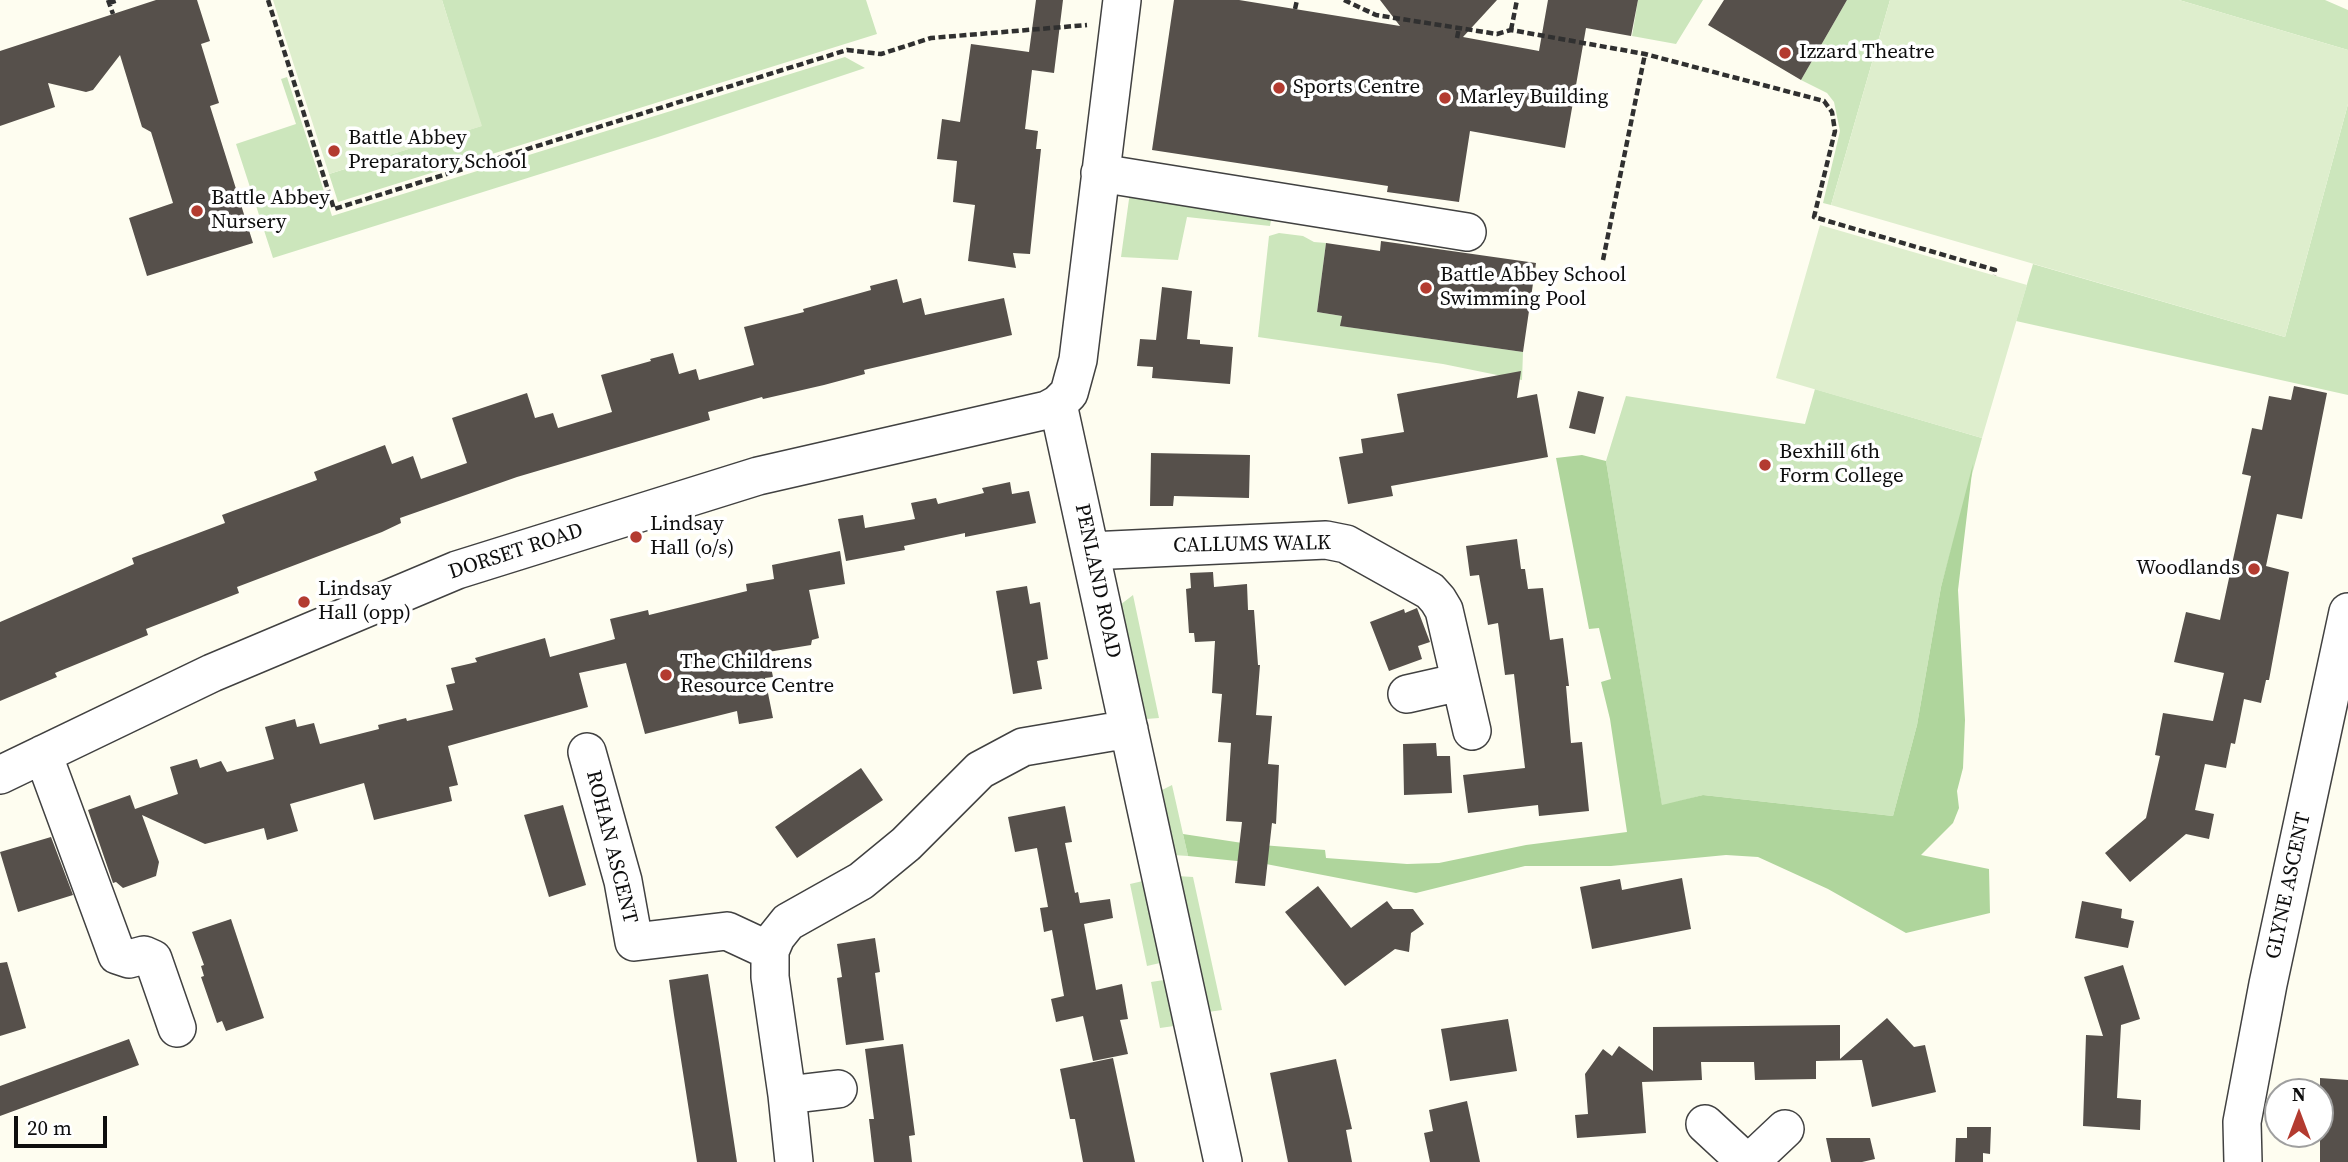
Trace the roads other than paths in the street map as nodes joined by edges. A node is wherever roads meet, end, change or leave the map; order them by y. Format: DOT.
graph roads {
  1 [pos="1120,12"];
  2 [pos="1100,173"];
  3 [pos="1467,232"];
  4 [pos="1058,404"];
  5 [pos="1090,551"];
  6 [pos="2348,612"];
  7 [pos="1460,682"];
  8 [pos="2340,688"];
  9 [pos="1408,694"];
  10 [pos="1129,729"];
  11 [pos="1472,731"];
  12 [pos="587,752"];
  13 [pos="43,754"];
  14 [pos="0,775"];
  15 [pos="770,951"];
  16 [pos="161,1015"];
  17 [pos="838,1088"];
  18 [pos="787,1095"];
  19 [pos="1705,1124"];
  20 [pos="1784,1129"];
  21 [pos="794,1162"];
  22 [pos="1223,1162"];
  23 [pos="1748,1162"];
  24 [pos="2243,1162"];
  1 -- 2 [label="street"];
  2 -- 3 [label="street"];
  2 -- 4 [label="street"];
  4 -- 5 [label="street, PENLAND ROAD"];
  4 -- 13 [label="street, DORSET ROAD"];
  5 -- 7 [label="street, CALLUMS WALK"];
  5 -- 10 [label="street, PENLAND ROAD"];
  6 -- 8 [label="street, GLYNE ASCENT"];
  7 -- 9 [label="street"];
  7 -- 11 [label="street, CALLUMS WALK"];
  8 -- 24 [label="street, GLYNE ASCENT"];
  10 -- 15 [label="street"];
  10 -- 22 [label="street, PENLAND ROAD"];
  12 -- 15 [label="street, ROHAN ASCENT"];
  13 -- 14 [label="street, DORSET ROAD"];
  13 -- 16 [label="street"];
  15 -- 18 [label="street"];
  17 -- 18 [label="street"];
  18 -- 21 [label="street"];
  19 -- 23 [label="street"];
  20 -- 23 [label="street"];
}
